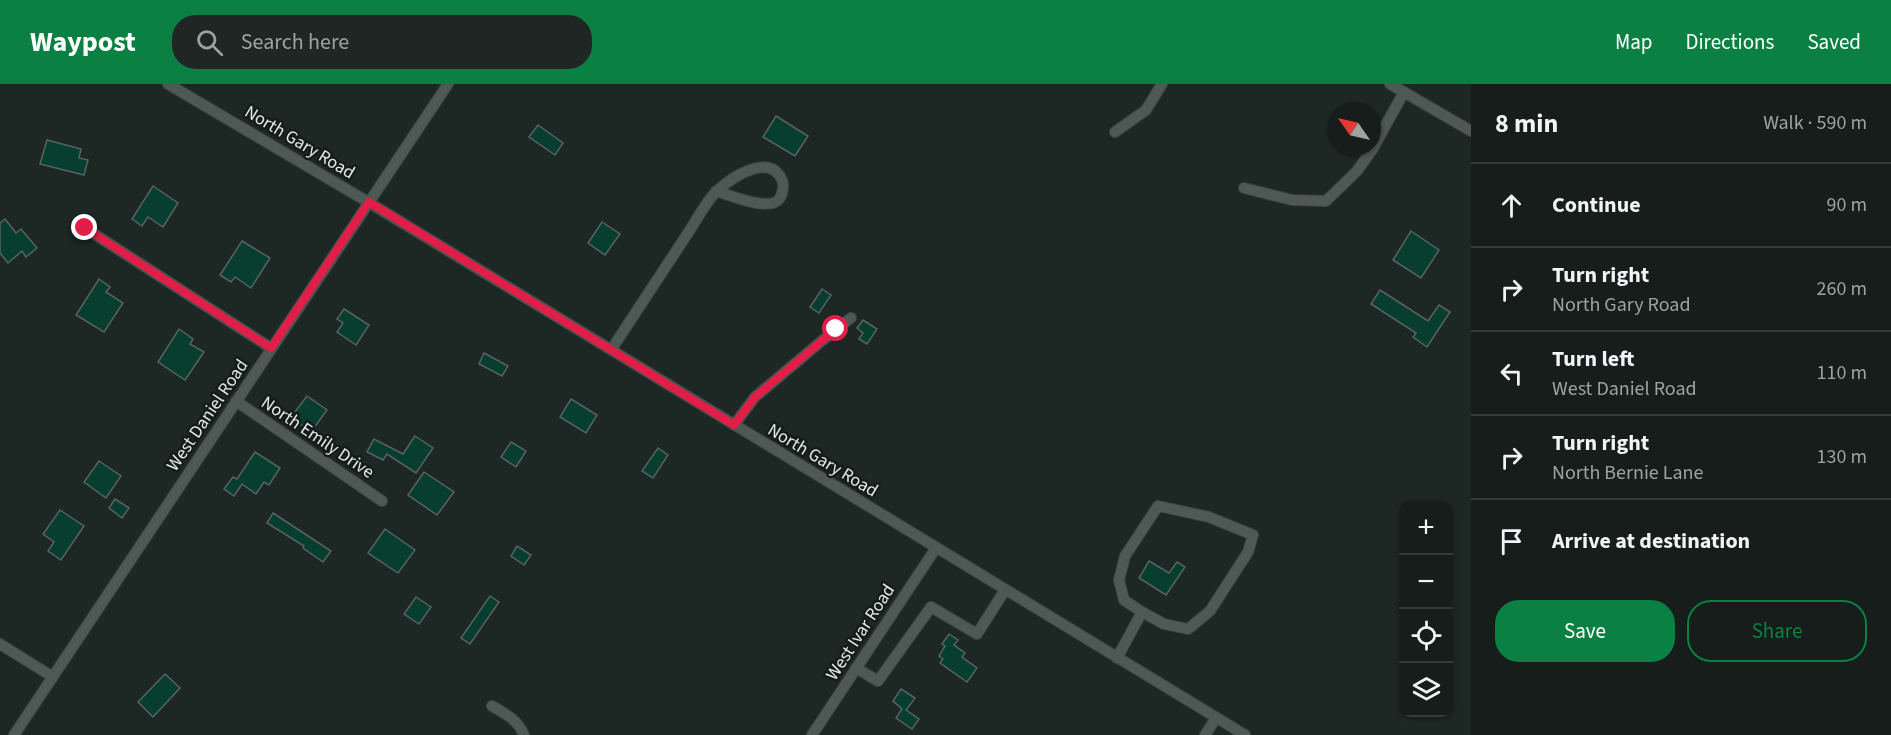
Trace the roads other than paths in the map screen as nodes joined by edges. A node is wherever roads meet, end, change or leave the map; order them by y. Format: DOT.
graph roads {
  1 [pos="168,84"];
  2 [pos="448,84"];
  3 [pos="1162,84"];
  4 [pos="1390,84"];
  5 [pos="1404,92"];
  6 [pos="1471,131"];
  7 [pos="1115,132"];
  8 [pos="1244,188"];
  9 [pos="716,191"];
  10 [pos="369,202"];
  11 [pos="85,228"];
  12 [pos="851,318"];
  13 [pos="271,348"];
  14 [pos="610,350"];
  15 [pos="236,401"];
  16 [pos="734,425"];
  17 [pos="382,501"];
  18 [pos="936,548"];
  19 [pos="1005,590"];
  20 [pos="1142,612"];
  21 [pos="0,644"];
  22 [pos="1117,658"];
  23 [pos="856,668"];
  24 [pos="53,677"];
  25 [pos="492,706"];
  26 [pos="1216,718"];
  27 [pos="14,735"];
  28 [pos="524,735"];
  29 [pos="812,735"];
  30 [pos="1205,735"];
  31 [pos="1245,735"];
  1 -- 10 [label="street, North Gary Road"];
  2 -- 10 [label="street, West Daniel Road"];
  3 -- 7 [label="street"];
  4 -- 5 [label="street"];
  5 -- 6 [label="street"];
  5 -- 8 [label="street"];
  9 -- 9 [label="street"];
  9 -- 14 [label="street"];
  10 -- 13 [label="street, West Daniel Road"];
  10 -- 14 [label="street, North Gary Road"];
  11 -- 13 [label="street"];
  12 -- 16 [label="street"];
  13 -- 15 [label="street, West Daniel Road"];
  14 -- 16 [label="street, North Gary Road"];
  15 -- 17 [label="street, North Emily Drive"];
  15 -- 24 [label="street, West Daniel Road"];
  16 -- 18 [label="street, North Gary Road"];
  18 -- 19 [label="street, North Gary Road"];
  18 -- 23 [label="street, West Ivar Road"];
  19 -- 22 [label="street, North Gary Road"];
  19 -- 23 [label="street"];
  20 -- 20 [label="street"];
  20 -- 22 [label="street"];
  21 -- 24 [label="street"];
  22 -- 26 [label="street, North Gary Road"];
  23 -- 29 [label="street, West Ivar Road"];
  24 -- 27 [label="street, West Daniel Road"];
  25 -- 28 [label="street"];
  26 -- 30 [label="street"];
  26 -- 31 [label="street, North Gary Road"];
}
